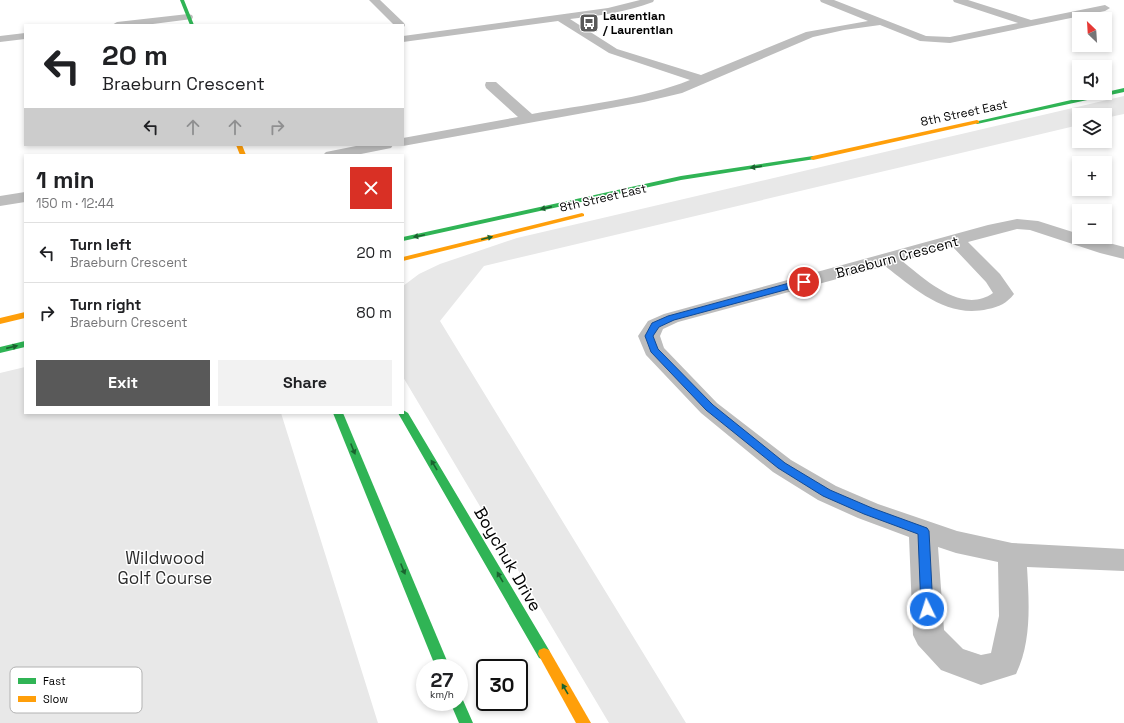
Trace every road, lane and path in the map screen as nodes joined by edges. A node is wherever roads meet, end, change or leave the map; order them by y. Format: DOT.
graph roads {
  1 [pos="182,0"];
  2 [pos="374,0"];
  3 [pos="648,0"];
  4 [pos="825,0"];
  5 [pos="958,0"];
  6 [pos="1105,8"];
  7 [pos="560,18"];
  8 [pos="190,21"];
  9 [pos="882,22"];
  10 [pos="135,24"];
  11 [pos="399,24"];
  12 [pos="1030,24"];
  13 [pos="24,36"];
  14 [pos="408,38"];
  15 [pos="0,39"];
  16 [pos="700,79"];
  17 [pos="490,85"];
  18 [pos="1124,90"];
  19 [pos="529,119"];
  20 [pos="404,142"];
  21 [pos="380,146"];
  22 [pos="336,154"];
  23 [pos="808,159"];
  24 [pos="742,178"];
  25 [pos="24,197"];
  26 [pos="0,201"];
  27 [pos="591,212"];
  28 [pos="404,239"];
  29 [pos="956,240"];
  30 [pos="450,248"];
  31 [pos="1124,253"];
  32 [pos="404,259"];
  33 [pos="888,259"];
  34 [pos="404,269"];
  35 [pos="24,315"];
  36 [pos="0,321"];
  37 [pos="24,344"];
  38 [pos="0,350"];
  39 [pos="338,414"];
  40 [pos="404,414"];
  41 [pos="923,531"];
  42 [pos="1012,554"];
  43 [pos="1124,560"];
  44 [pos="439,659"];
  45 [pos="461,711"];
  46 [pos="466,723"];
  47 [pos="584,723"];
  1 -- 8 [label="main road"];
  2 -- 11 [label="street"];
  3 -- 7 [label="street"];
  4 -- 9 [label="street"];
  5 -- 12 [label="street"];
  6 -- 12 [label="street"];
  7 -- 14 [label="street"];
  7 -- 16 [label="street"];
  8 -- 10 [label="street"];
  9 -- 12 [label="street"];
  9 -- 16 [label="street"];
  13 -- 15 [label="street"];
  16 -- 19 [label="street"];
  17 -- 19 [label="street"];
  18 -- 23 [label="main road, 8th Street East"];
  19 -- 20 [label="street"];
  21 -- 22 [label="street"];
  23 -- 24 [label="main road, 8th Street East"];
  23 -- 28 [label="main road, 8th Street East, one-way"];
  25 -- 26 [label="street"];
  30 -- 27 [label="main road, 8th Street East, one-way"];
  29 -- 31 [label="street, Braeburn Crescent"];
  29 -- 33 [label="street, Braeburn Crescent"];
  29 -- 33 [label="street"];
  30 -- 32 [label="main road, 8th Street East"];
  30 -- 34 [label="main road"];
  33 -- 41 [label="street, Braeburn Crescent"];
  35 -- 36 [label="main road"];
  38 -- 37 [label="main road, one-way"];
  39 -- 44 [label="main road, one-way"];
  47 -- 40 [label="main road, Boychuk Drive, one-way"];
  41 -- 42 [label="street, Braeburn Crescent"];
  41 -- 42 [label="street"];
  42 -- 43 [label="street, Braeburn Crescent"];
  45 -- 46 [label="main road"];
}
